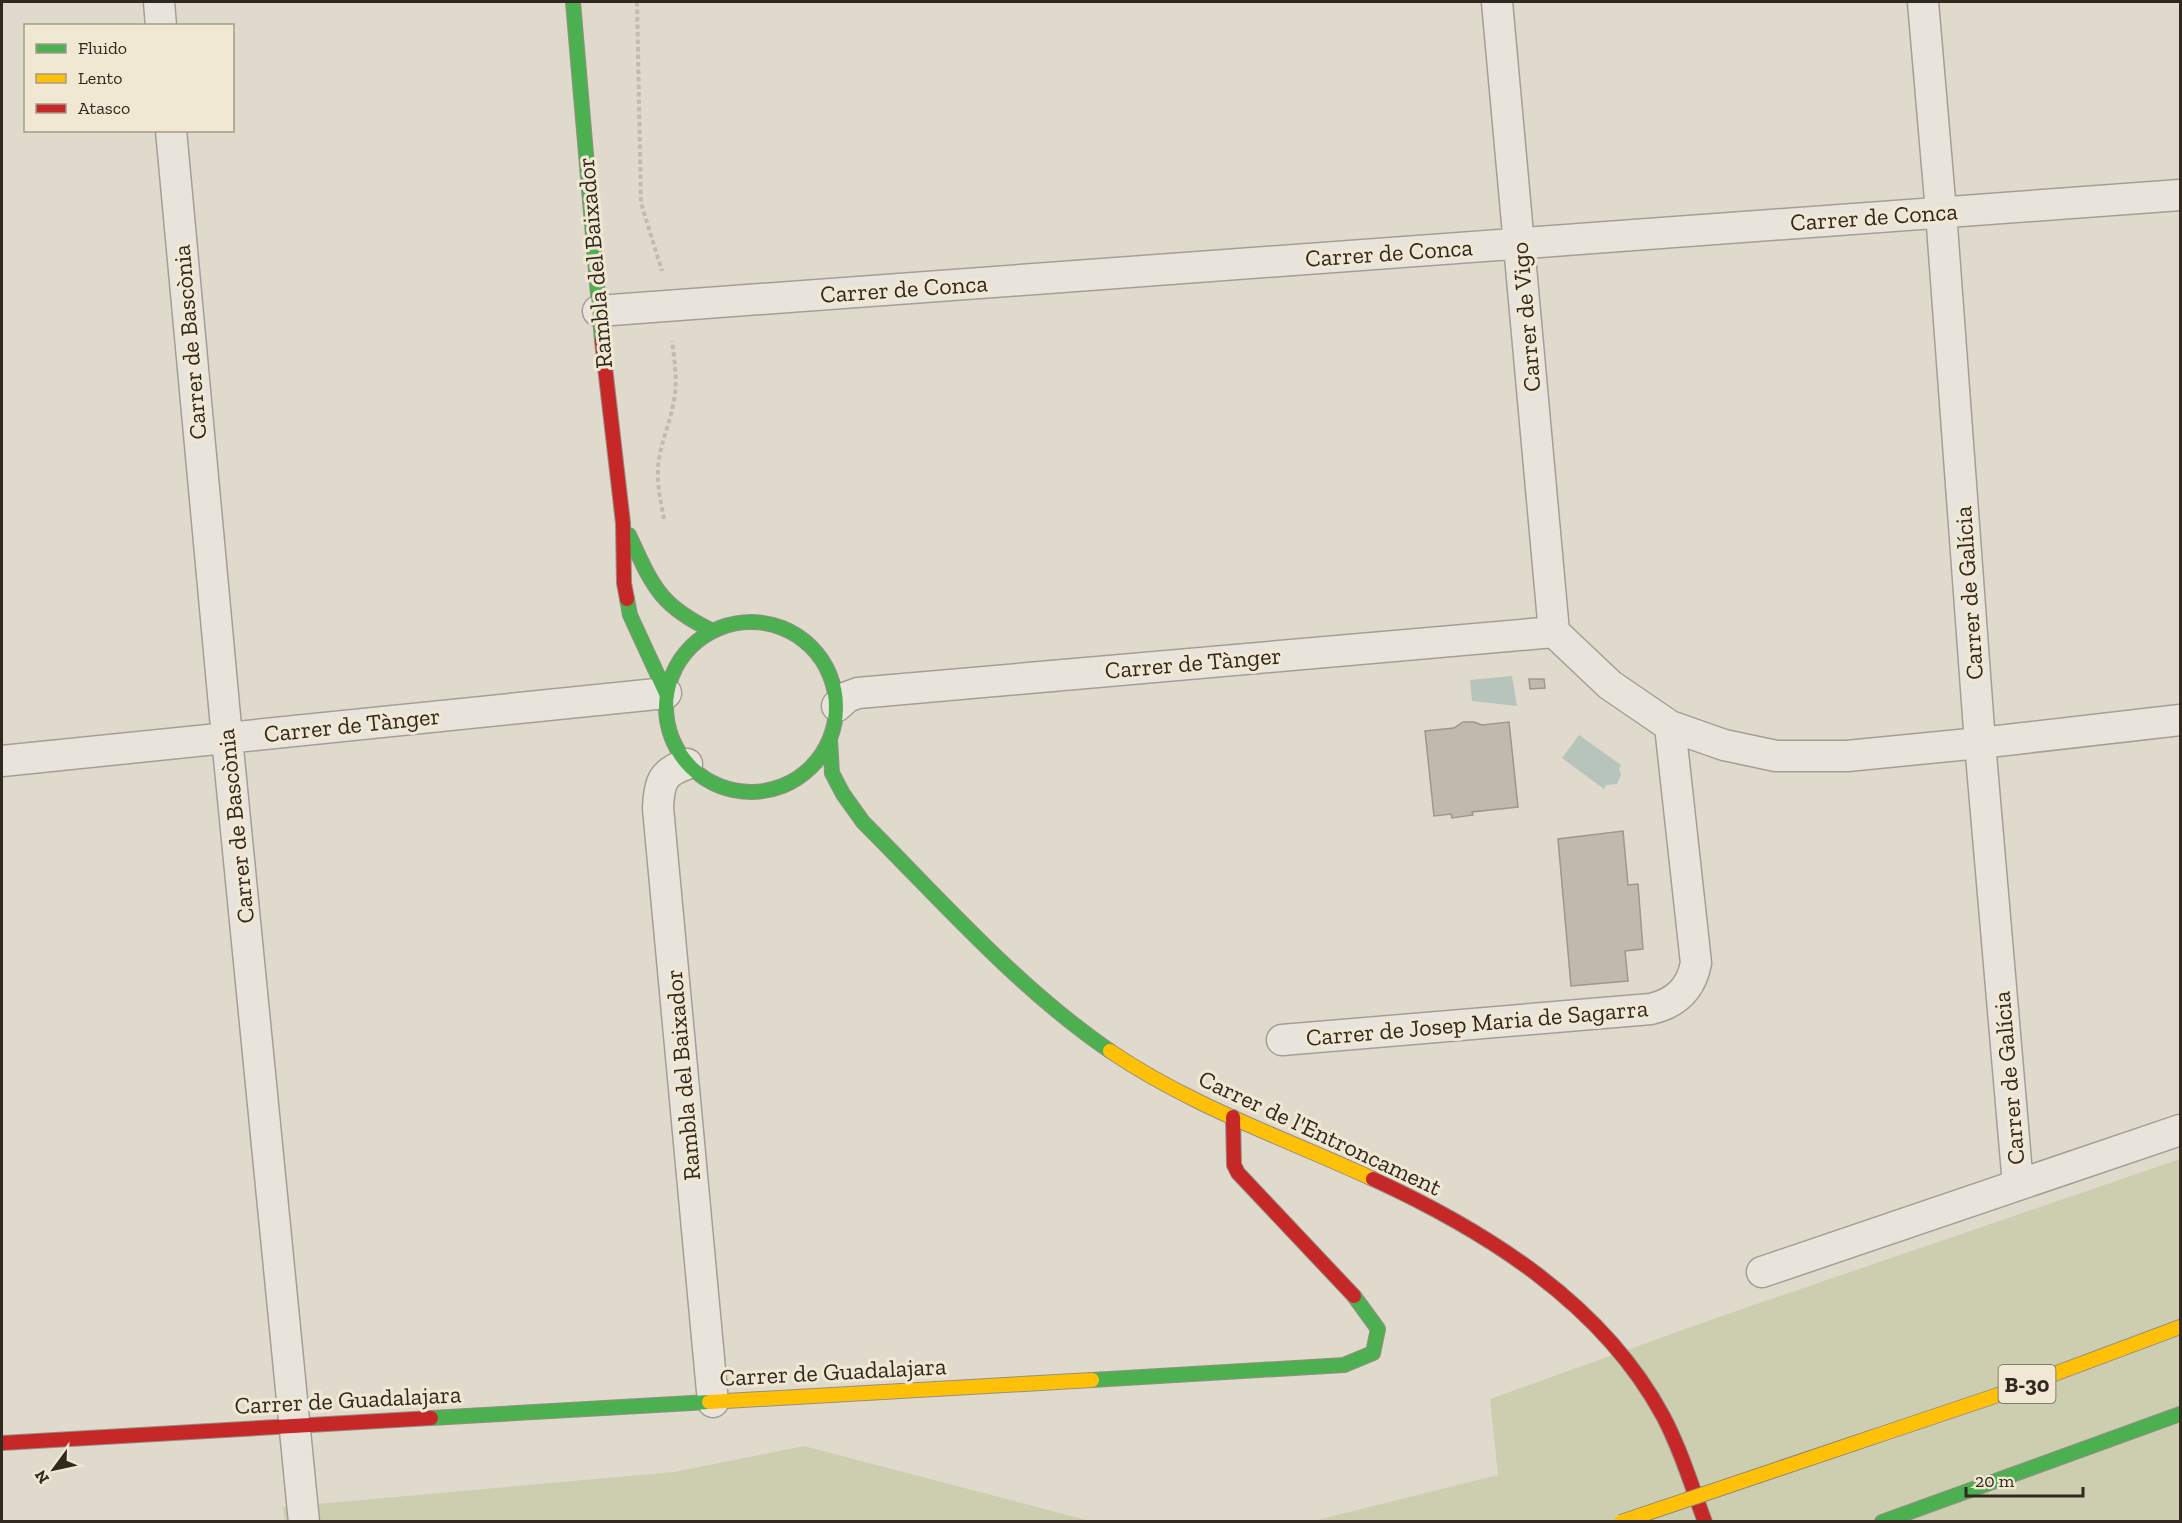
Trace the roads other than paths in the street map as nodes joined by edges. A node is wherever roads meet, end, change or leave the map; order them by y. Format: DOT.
graph roads {
  1 [pos="159,2"];
  2 [pos="573,2"];
  3 [pos="1497,2"];
  4 [pos="1923,2"];
  5 [pos="161,24"];
  6 [pos="171,132"];
  7 [pos="2181,195"];
  8 [pos="1941,212"];
  9 [pos="1519,244"];
  10 [pos="598,311"];
  11 [pos="623,523"];
  12 [pos="713,631"];
  13 [pos="1554,632"];
  14 [pos="666,693"];
  15 [pos="837,706"];
  16 [pos="2181,720"];
  17 [pos="1670,726"];
  18 [pos="227,738"];
  19 [pos="830,739"];
  20 [pos="1980,743"];
  21 [pos="2,761"];
  22 [pos="687,764"];
  23 [pos="763,792"];
  24 [pos="803,792"];
  25 [pos="832,803"];
  26 [pos="863,822"];
  27 [pos="1282,1040"];
  28 [pos="1233,1117"];
  29 [pos="2181,1130"];
  30 [pos="2018,1185"];
  31 [pos="1762,1272"];
  32 [pos="2181,1327"];
  33 [pos="713,1402"];
  34 [pos="2181,1414"];
  35 [pos="296,1426"];
  36 [pos="2,1443"];
  37 [pos="304,1521"];
  38 [pos="1621,1521"];
  39 [pos="1705,1521"];
  40 [pos="1882,1521"];
  1 -- 5 [label="street"];
  2 -- 10 [label="main road, Rambla del Baixador"];
  3 -- 9 [label="street, Carrer de Vigo"];
  4 -- 8 [label="street, Carrer de Galícia"];
  6 -- 18 [label="street, Carrer de Bascònia"];
  7 -- 8 [label="street, Carrer de Conca"];
  8 -- 9 [label="street, Carrer de Conca"];
  8 -- 20 [label="street, Carrer de Galícia"];
  9 -- 10 [label="street, Carrer de Conca"];
  9 -- 13 [label="street, Carrer de Vigo"];
  10 -- 11 [label="main road, Rambla del Baixador"];
  11 -- 12 [label="main road, Rambla del Baixador"];
  11 -- 14 [label="main road, Rambla del Baixador"];
  12 -- 14 [label="main road"];
  12 -- 15 [label="main road"];
  13 -- 15 [label="street, Carrer de Tànger"];
  13 -- 17 [label="street"];
  14 -- 18 [label="street, Carrer de Tànger"];
  14 -- 22 [label="main road"];
  15 -- 19 [label="main road"];
  16 -- 20 [label="street"];
  17 -- 20 [label="street"];
  17 -- 27 [label="street, Carrer de Josep Maria de Sagarra"];
  18 -- 21 [label="street, Carrer de Tànger"];
  18 -- 35 [label="street, Carrer de Bascònia"];
  19 -- 23 [label="main road"];
  19 -- 26 [label="main road, Carrer de l'Entroncament"];
  20 -- 30 [label="street, Carrer de Galícia"];
  22 -- 23 [label="main road"];
  22 -- 33 [label="street, Rambla del Baixador"];
  23 -- 24 [label="main road"];
  25 -- 26 [label="main road, Carrer de l'Entroncament"];
  26 -- 28 [label="main road, Carrer de l'Entroncament"];
  28 -- 33 [label="main road, Carrer de Guadalajara"];
  28 -- 39 [label="main road, Carrer de l'Entroncament"];
  29 -- 30 [label="street"];
  30 -- 31 [label="street"];
  32 -- 38 [label="main road, B-30, bridge"];
  33 -- 35 [label="main road, Carrer de Guadalajara"];
  34 -- 40 [label="main road"];
  35 -- 36 [label="main road, Carrer de Guadalajara"];
  35 -- 37 [label="street, Carrer de Bascònia"];
}
